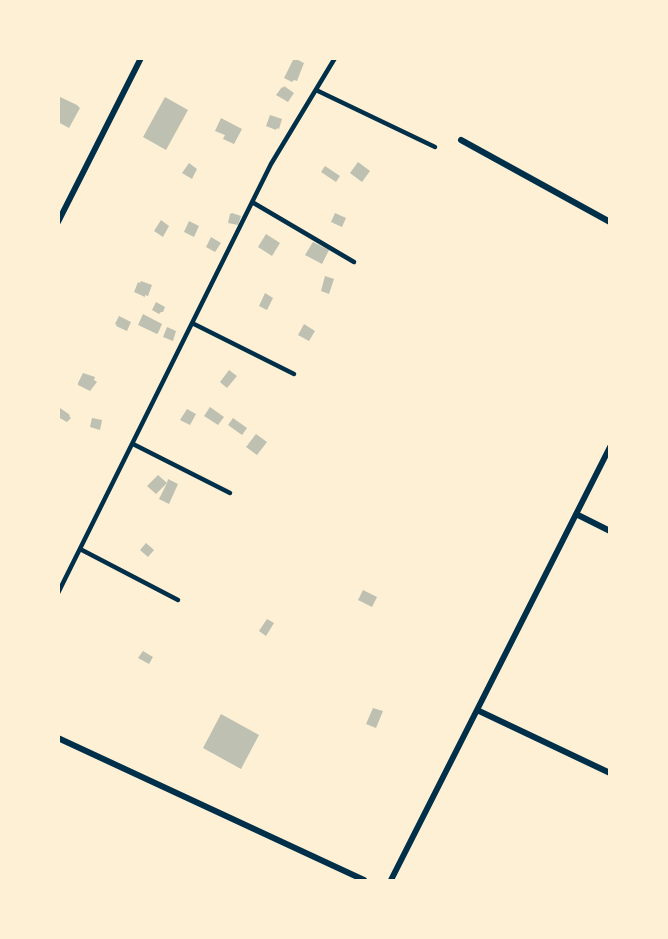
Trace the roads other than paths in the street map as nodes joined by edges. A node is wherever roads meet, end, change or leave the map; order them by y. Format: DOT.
graph roads {
  1 [pos="141,58"];
  2 [pos="335,58"];
  3 [pos="316,90"];
  4 [pos="461,140"];
  5 [pos="435,147"];
  6 [pos="252,202"];
  7 [pos="58,222"];
  8 [pos="609,222"];
  9 [pos="354,262"];
  10 [pos="192,323"];
  11 [pos="294,374"];
  12 [pos="133,444"];
  13 [pos="609,447"];
  14 [pos="230,493"];
  15 [pos="576,514"];
  16 [pos="609,531"];
  17 [pos="80,549"];
  18 [pos="58,593"];
  19 [pos="178,600"];
  20 [pos="477,710"];
  21 [pos="58,738"];
  22 [pos="609,773"];
  23 [pos="364,880"];
  24 [pos="391,880"];
  1 -- 7 [label="street"];
  2 -- 3 [label="lane"];
  3 -- 5 [label="lane"];
  3 -- 6 [label="lane"];
  4 -- 8 [label="street"];
  6 -- 9 [label="lane"];
  6 -- 10 [label="lane"];
  10 -- 11 [label="lane"];
  10 -- 12 [label="lane"];
  12 -- 14 [label="lane"];
  12 -- 17 [label="lane"];
  13 -- 15 [label="street"];
  15 -- 16 [label="street"];
  15 -- 20 [label="street"];
  17 -- 18 [label="lane"];
  17 -- 19 [label="lane"];
  20 -- 22 [label="street"];
  20 -- 24 [label="street"];
  21 -- 23 [label="street"];
}
